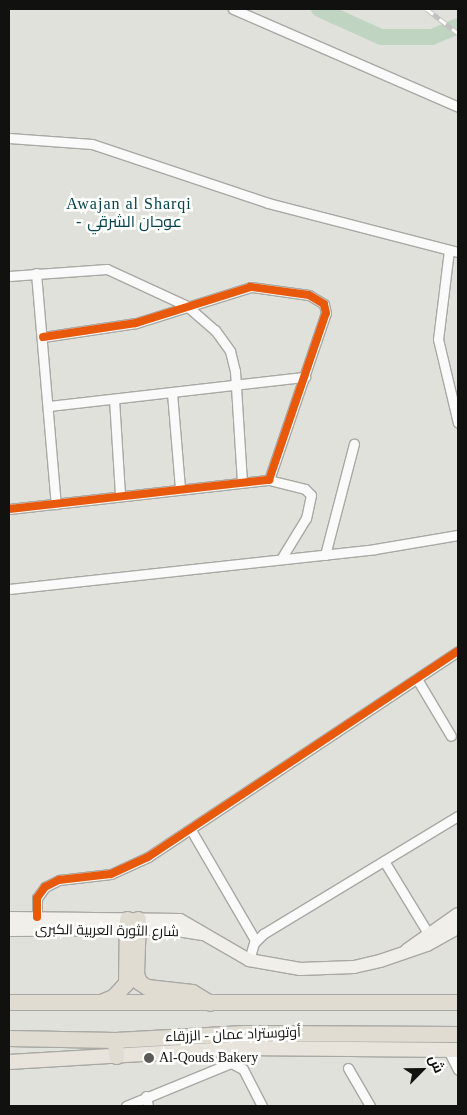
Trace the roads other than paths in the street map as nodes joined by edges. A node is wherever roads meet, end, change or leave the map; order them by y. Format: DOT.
graph roads {
  1 [pos="233,9"];
  2 [pos="458,107"];
  3 [pos="9,138"];
  4 [pos="454,251"];
  5 [pos="36,273"];
  6 [pos="9,276"];
  7 [pos="187,306"];
  8 [pos="43,337"];
  9 [pos="305,377"];
  10 [pos="236,385"];
  11 [pos="172,393"];
  12 [pos="114,399"];
  13 [pos="49,406"];
  14 [pos="458,423"];
  15 [pos="354,444"];
  16 [pos="269,480"];
  17 [pos="242,481"];
  18 [pos="180,489"];
  19 [pos="120,496"];
  20 [pos="56,504"];
  21 [pos="9,509"];
  22 [pos="458,535"];
  23 [pos="325,555"];
  24 [pos="281,559"];
  25 [pos="9,589"];
  26 [pos="458,652"];
  27 [pos="417,679"];
  28 [pos="451,736"];
  29 [pos="458,816"];
  30 [pos="191,830"];
  31 [pos="384,860"];
  32 [pos="458,914"];
  33 [pos="37,917"];
  34 [pos="9,918"];
  35 [pos="132,925"];
  36 [pos="458,928"];
  37 [pos="9,930"];
  38 [pos="428,933"];
  39 [pos="255,940"];
  40 [pos="405,951"];
  41 [pos="249,960"];
  42 [pos="456,998"];
  43 [pos="9,1002"];
  44 [pos="99,1003"];
  45 [pos="210,1003"];
  46 [pos="458,1034"];
  47 [pos="9,1038"];
  48 [pos="115,1040"];
  49 [pos="453,1050"];
  50 [pos="116,1056"];
  51 [pos="9,1062"];
  52 [pos="348,1068"];
  53 [pos="458,1070"];
  54 [pos="146,1096"];
  55 [pos="126,1106"];
  56 [pos="148,1106"];
  57 [pos="262,1106"];
  58 [pos="370,1106"];
  1 -- 2 [label="street"];
  3 -- 4 [label="street"];
  4 -- 14 [label="street"];
  5 -- 6 [label="street"];
  5 -- 7 [label="street"];
  5 -- 8 [label="street"];
  7 -- 8 [label="street"];
  7 -- 9 [label="street"];
  7 -- 10 [label="street"];
  8 -- 13 [label="street"];
  9 -- 10 [label="street"];
  9 -- 16 [label="street"];
  10 -- 11 [label="street"];
  10 -- 17 [label="street"];
  11 -- 12 [label="street"];
  11 -- 18 [label="street"];
  12 -- 13 [label="street"];
  12 -- 19 [label="street"];
  13 -- 20 [label="street"];
  15 -- 23 [label="street"];
  16 -- 17 [label="street"];
  16 -- 24 [label="street"];
  17 -- 18 [label="street"];
  18 -- 19 [label="street"];
  19 -- 20 [label="street"];
  20 -- 21 [label="street"];
  22 -- 23 [label="street"];
  23 -- 24 [label="street"];
  24 -- 25 [label="street"];
  26 -- 27 [label="street"];
  27 -- 28 [label="street"];
  27 -- 30 [label="street"];
  29 -- 31 [label="street"];
  30 -- 33 [label="street"];
  30 -- 39 [label="street"];
  31 -- 38 [label="street"];
  31 -- 39 [label="street"];
  32 -- 38 [label="main road, شارع الثورة العربية الكبرى"];
  33 -- 34 [label="main road, شارع الثورة العربية الكبرى"];
  33 -- 35 [label="main road, شارع الثورة العربية الكبرى"];
  35 -- 37 [label="main road, شارع الثورة العربية الكبرى"];
  35 -- 41 [label="main road, شارع الثورة العربية الكبرى"];
  35 -- 44 [label="highway"];
  35 -- 45 [label="highway"];
  36 -- 40 [label="main road, شارع الثورة العربية الكبرى"];
  38 -- 40 [label="main road, شارع الثورة العربية الكبرى"];
  39 -- 41 [label="street"];
  40 -- 41 [label="main road, شارع الثورة العربية الكبرى"];
  42 -- 45 [label="highway"];
  43 -- 44 [label="highway"];
  44 -- 45 [label="highway"];
  46 -- 48 [label="highway, أوتوستراد عمان - الزرقاء"];
  47 -- 48 [label="highway, أوتوستراد عمان - الزرقاء"];
  48 -- 50 [label="highway"];
  49 -- 50 [label="main road"];
  49 -- 53 [label="street"];
  50 -- 51 [label="main road"];
  52 -- 58 [label="street"];
  54 -- 55 [label="street"];
  54 -- 56 [label="street"];
  54 -- 57 [label="street"];
}
